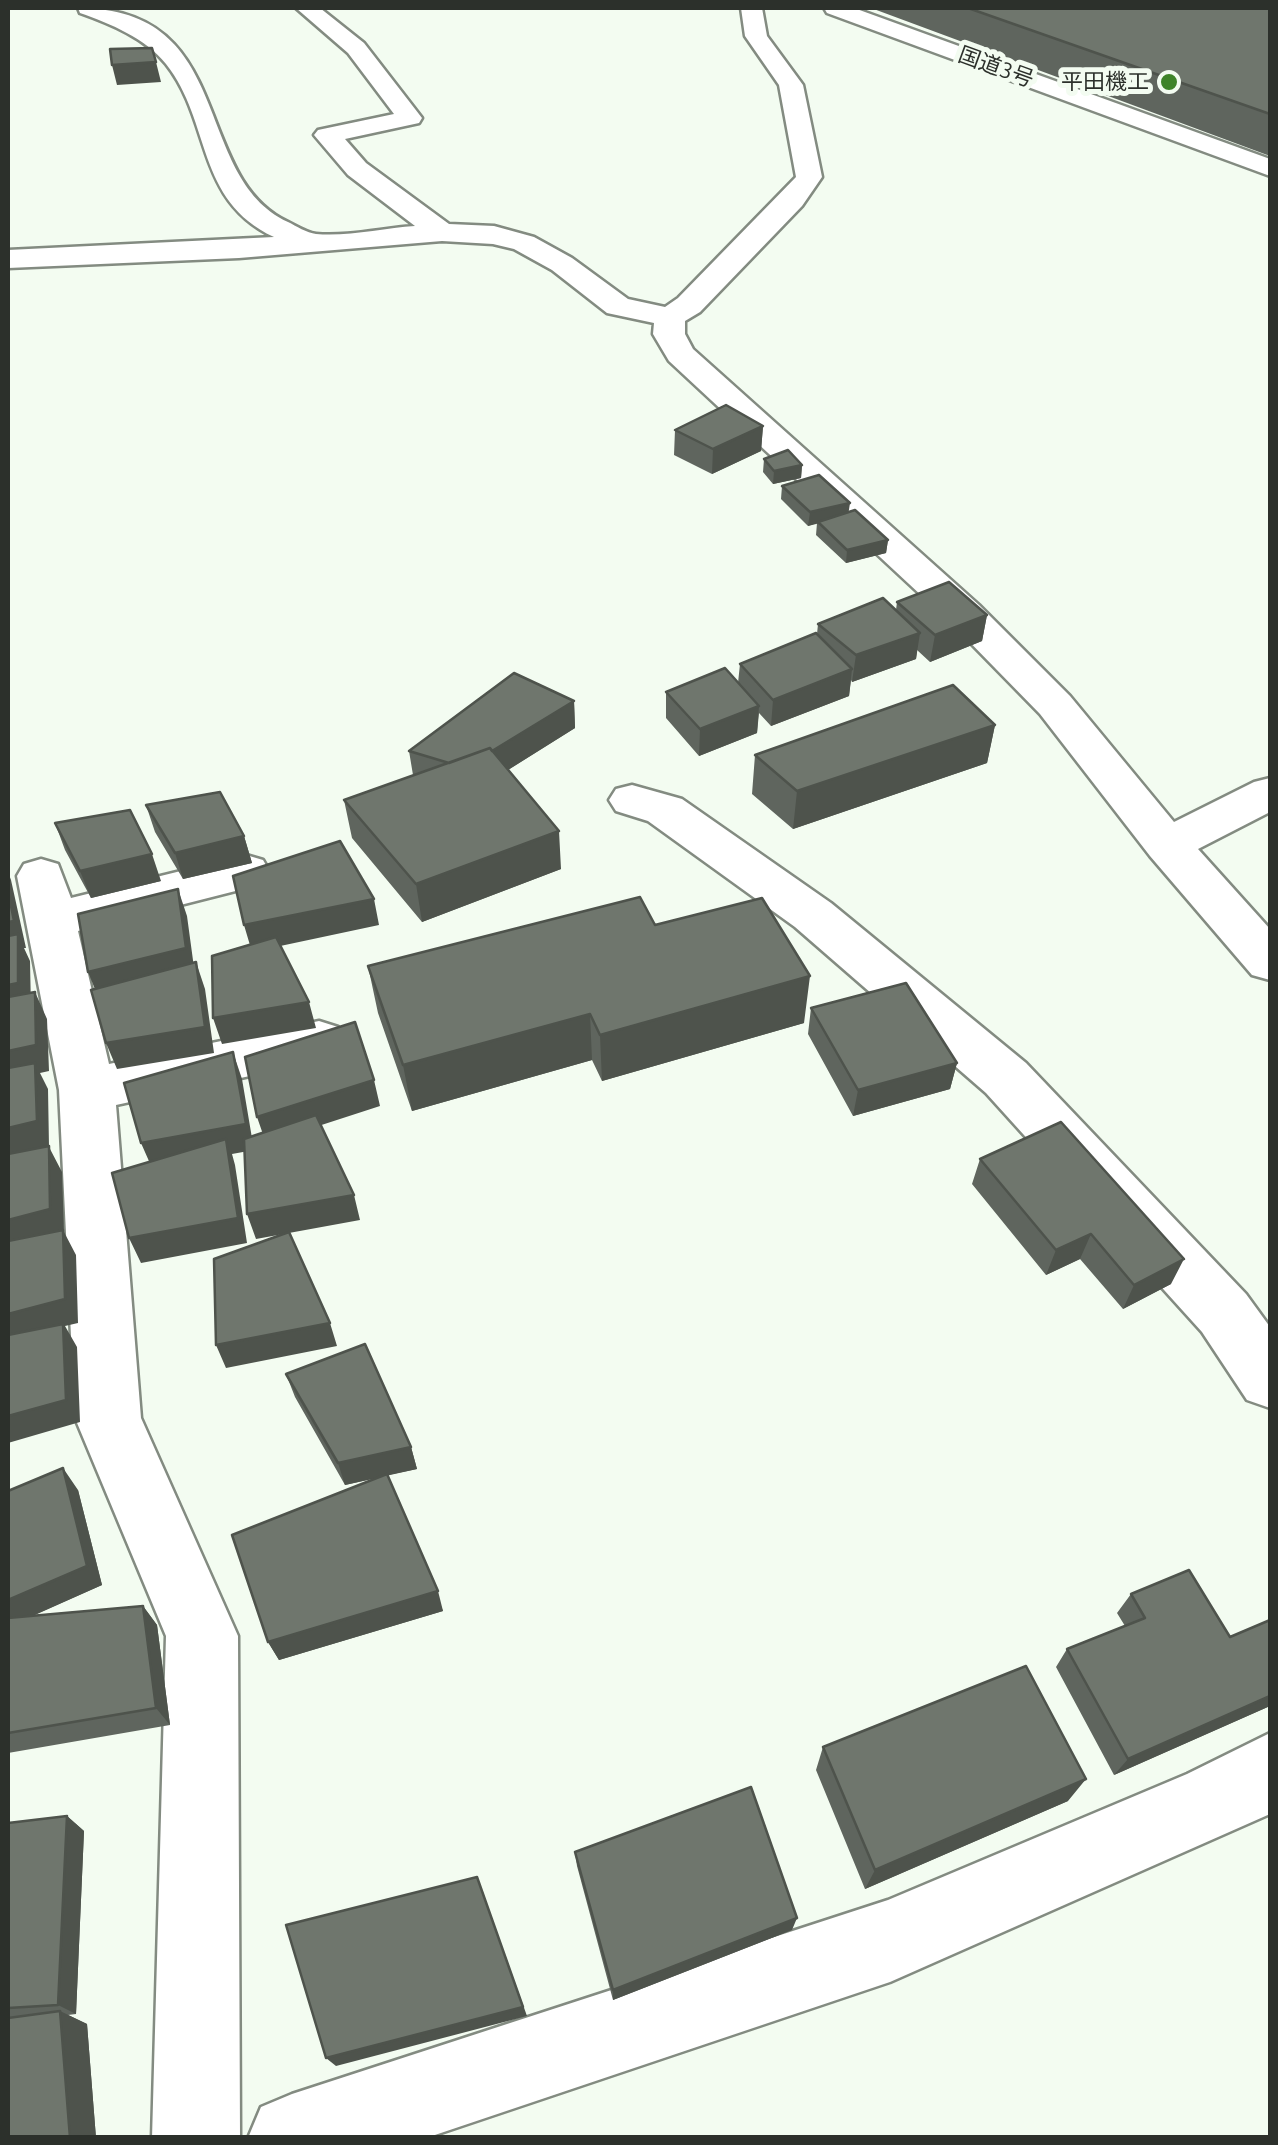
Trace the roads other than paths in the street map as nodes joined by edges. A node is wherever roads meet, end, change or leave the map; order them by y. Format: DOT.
graph roads {
  1 [pos="88,8"];
  2 [pos="308,8"];
  3 [pos="752,8"];
  4 [pos="835,8"];
  5 [pos="1270,168"];
  6 [pos="442,232"];
  7 [pos="306,242"];
  8 [pos="8,259"];
  9 [pos="670,317"];
  10 [pos="1270,793"];
  11 [pos="632,800"];
  12 [pos="1168,845"];
  13 [pos="246,872"];
  14 [pos="1270,962"];
  15 [pos="334,1038"];
  16 [pos="87,1090"];
  17 [pos="1270,1379"];
  18 [pos="1270,1772"];
  19 [pos="196,2138"];
  20 [pos="292,2138"];
  1 -- 7 [label="main road"];
  2 -- 6 [label="main road"];
  3 -- 9 [label="main road"];
  4 -- 5 [label="main road, 国道3号"];
  6 -- 7 [label="main road"];
  6 -- 9 [label="main road"];
  7 -- 8 [label="main road"];
  9 -- 12 [label="main road"];
  10 -- 12 [label="main road"];
  11 -- 17 [label="main road"];
  12 -- 14 [label="main road"];
  13 -- 16 [label="main road"];
  15 -- 16 [label="main road"];
  16 -- 19 [label="main road"];
  18 -- 20 [label="main road"];
}
